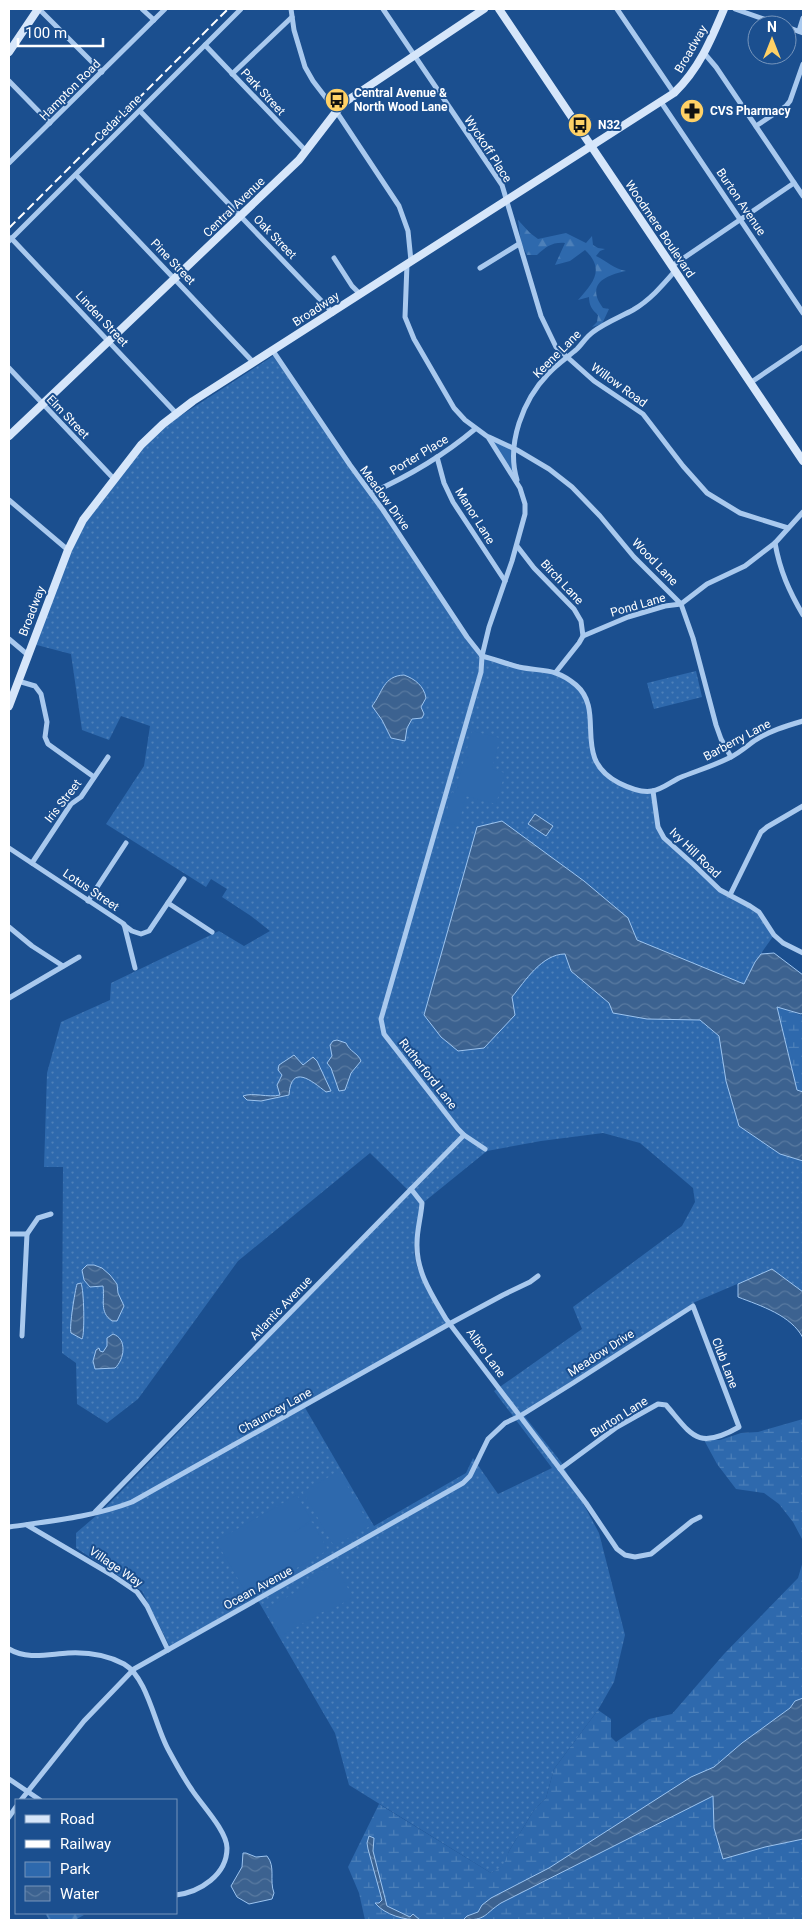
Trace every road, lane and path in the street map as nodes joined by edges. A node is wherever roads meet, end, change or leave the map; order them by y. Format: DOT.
graph roads {
  1 [pos="38,9"];
  2 [pos="142,9"];
  3 [pos="165,9"];
  4 [pos="241,9"];
  5 [pos="291,9"];
  6 [pos="383,9"];
  7 [pos="484,9"];
  8 [pos="499,9"];
  9 [pos="618,9"];
  10 [pos="724,9"];
  11 [pos="735,9"];
  12 [pos="752,15"];
  13 [pos="292,17"];
  14 [pos="803,18"];
  15 [pos="154,20"];
  16 [pos="801,32"];
  17 [pos="205,45"];
  18 [pos="10,46"];
  19 [pos="704,54"];
  20 [pos="415,56"];
  21 [pos="803,64"];
  22 [pos="102,72"];
  23 [pos="232,74"];
  24 [pos="9,81"];
  25 [pos="674,93"];
  26 [pos="661,102"];
  27 [pos="140,111"];
  28 [pos="336,111"];
  29 [pos="50,123"];
  30 [pos="756,126"];
  31 [pos="592,147"];
  32 [pos="306,151"];
  33 [pos="9,163"];
  34 [pos="76,175"];
  35 [pos="794,183"];
  36 [pos="803,196"];
  37 [pos="507,201"];
  38 [pos="241,216"];
  39 [pos="740,220"];
  40 [pos="10,240"];
  41 [pos="519,244"];
  42 [pos="334,258"];
  43 [pos="409,263"];
  44 [pos="480,268"];
  45 [pos="673,268"];
  46 [pos="175,279"];
  47 [pos="360,294"];
  48 [pos="333,313"];
  49 [pos="803,313"];
  50 [pos="109,341"];
  51 [pos="803,347"];
  52 [pos="272,351"];
  53 [pos="567,357"];
  54 [pos="254,363"];
  55 [pos="9,368"];
  56 [pos="750,383"];
  57 [pos="43,404"];
  58 [pos="176,413"];
  59 [pos="475,428"];
  60 [pos="9,436"];
  61 [pos="488,437"];
  62 [pos="514,449"];
  63 [pos="437,457"];
  64 [pos="803,461"];
  65 [pos="114,479"];
  66 [pos="520,488"];
  67 [pos="370,493"];
  68 [pos="9,500"];
  69 [pos="803,512"];
  70 [pos="788,528"];
  71 [pos="775,543"];
  72 [pos="516,546"];
  73 [pos="68,550"];
  74 [pos="505,581"];
  75 [pos="681,604"];
  76 [pos="803,615"];
  77 [pos="583,636"];
  78 [pos="9,639"];
  79 [pos="28,655"];
  80 [pos="482,656"];
  81 [pos="556,672"];
  82 [pos="18,682"];
  83 [pos="9,706"];
  84 [pos="803,721"];
  85 [pos="108,757"];
  86 [pos="731,757"];
  87 [pos="94,777"];
  88 [pos="653,791"];
  89 [pos="803,806"];
  90 [pos="126,843"];
  91 [pos="9,848"];
  92 [pos="32,863"];
  93 [pos="184,879"];
  94 [pos="730,895"];
  95 [pos="88,901"];
  96 [pos="168,903"];
  97 [pos="124,924"];
  98 [pos="9,927"];
  99 [pos="212,932"];
  100 [pos="803,953"];
  101 [pos="79,957"];
  102 [pos="63,966"];
  103 [pos="135,968"];
  104 [pos="9,998"];
  105 [pos="381,1023"];
  106 [pos="464,1134"];
  107 [pos="485,1149"];
  108 [pos="411,1189"];
  109 [pos="51,1214"];
  110 [pos="9,1234"];
  111 [pos="27,1234"];
  112 [pos="538,1276"];
  113 [pos="693,1306"];
  114 [pos="451,1323"];
  115 [pos="22,1336"];
  116 [pos="520,1416"];
  117 [pos="739,1427"];
  118 [pos="560,1468"];
  119 [pos="94,1512"];
  120 [pos="700,1516"];
  121 [pos="27,1524"];
  122 [pos="9,1527"];
  123 [pos="9,1649"];
  124 [pos="168,1650"];
  125 [pos="132,1671"];
  126 [pos="9,1779"];
  127 [pos="27,1792"];
  128 [pos="22,1799"];
  129 [pos="38,1799"];
  130 [pos="178,1894"];
  1 -- 18 [label="street"];
  1 -- 22 [label="street"];
  2 -- 15 [label="street"];
  3 -- 15 [label="street, Hampton Road"];
  4 -- 17 [label="street, Cedar Lane"];
  5 -- 13 [label="street"];
  6 -- 20 [label="street, Wyckoff Place"];
  7 -- 20 [label="street, Central Avenue"];
  8 -- 31 [label="street, Woodmere Boulevard"];
  9 -- 25 [label="street"];
  10 -- 19 [label="street, Broadway"];
  11 -- 12 [label="street"];
  13 -- 23 [label="street"];
  13 -- 28 [label="street"];
  14 -- 16 [label="street"];
  15 -- 22 [label="street, Hampton Road"];
  17 -- 23 [label="street, Park Street"];
  17 -- 27 [label="street, Cedar Lane"];
  19 -- 25 [label="street, Broadway"];
  19 -- 30 [label="street"];
  20 -- 28 [label="street, Central Avenue"];
  20 -- 37 [label="street, Wyckoff Place"];
  21 -- 30 [label="street"];
  22 -- 29 [label="street, Hampton Road"];
  23 -- 32 [label="street, Park Street"];
  24 -- 29 [label="street"];
  25 -- 26 [label="street, Broadway"];
  26 -- 31 [label="street, Broadway"];
  26 -- 39 [label="street, Burton Avenue"];
  27 -- 34 [label="street, Cedar Lane"];
  27 -- 38 [label="street, Oak Street"];
  28 -- 32 [label="street, Central Avenue"];
  28 -- 43 [label="street"];
  29 -- 33 [label="street, Hampton Road"];
  30 -- 35 [label="street"];
  31 -- 37 [label="street, Broadway"];
  31 -- 45 [label="street, Woodmere Boulevard"];
  32 -- 38 [label="street, Central Avenue"];
  34 -- 40 [label="street, Cedar Lane"];
  34 -- 46 [label="street, Pine Street"];
  35 -- 36 [label="street"];
  35 -- 39 [label="street, Keene Lane"];
  37 -- 41 [label="street, Willow Road"];
  37 -- 43 [label="street, Broadway"];
  38 -- 46 [label="street, Central Avenue"];
  38 -- 48 [label="street, Oak Street"];
  39 -- 45 [label="street, Keene Lane"];
  39 -- 49 [label="street, Burton Avenue"];
  40 -- 50 [label="street, Linden Street"];
  41 -- 44 [label="street"];
  41 -- 53 [label="street, Willow Road"];
  42 -- 47 [label="street"];
  43 -- 47 [label="street, Broadway"];
  43 -- 59 [label="street"];
  45 -- 53 [label="street, Keene Lane"];
  45 -- 56 [label="street, Woodmere Boulevard"];
  46 -- 50 [label="street, Central Avenue"];
  46 -- 54 [label="street, Pine Street"];
  47 -- 48 [label="street, Broadway"];
  48 -- 52 [label="street, Broadway"];
  50 -- 57 [label="street, Central Avenue"];
  50 -- 58 [label="street, Linden Street"];
  51 -- 56 [label="street"];
  52 -- 54 [label="street, Broadway"];
  52 -- 67 [label="street, Meadow Drive"];
  53 -- 62 [label="street, Keene Lane"];
  53 -- 70 [label="street, Willow Road"];
  54 -- 58 [label="street, Broadway"];
  55 -- 57 [label="street, Elm Street"];
  56 -- 64 [label="street, Woodmere Boulevard"];
  57 -- 60 [label="street, Central Avenue"];
  57 -- 65 [label="street, Elm Street"];
  58 -- 65 [label="street, Broadway"];
  59 -- 61 [label="street"];
  59 -- 63 [label="street, Porter Place"];
  61 -- 62 [label="street, Wood Lane"];
  61 -- 66 [label="street"];
  62 -- 66 [label="street, Keene Lane"];
  62 -- 75 [label="street, Wood Lane"];
  63 -- 67 [label="street, Porter Place"];
  63 -- 74 [label="street, Manor Lane"];
  65 -- 73 [label="street, Broadway"];
  66 -- 72 [label="street, Keene Lane"];
  67 -- 80 [label="street, Meadow Drive"];
  68 -- 73 [label="street"];
  69 -- 70 [label="street, Pond Lane"];
  70 -- 71 [label="street, Pond Lane"];
  71 -- 75 [label="street, Pond Lane"];
  71 -- 76 [label="street"];
  72 -- 74 [label="street, Keene Lane"];
  72 -- 77 [label="street, Birch Lane"];
  73 -- 79 [label="street, Broadway"];
  74 -- 80 [label="street, Keene Lane"];
  75 -- 77 [label="street, Pond Lane"];
  75 -- 86 [label="street, Wood Lane"];
  77 -- 81 [label="street"];
  78 -- 79 [label="street"];
  79 -- 82 [label="street, Broadway"];
  80 -- 81 [label="street"];
  80 -- 105 [label="street, Keene Lane"];
  81 -- 88 [label="street"];
  82 -- 83 [label="street, Broadway"];
  82 -- 87 [label="street"];
  84 -- 86 [label="street, Barberry Lane"];
  85 -- 87 [label="street, Iris Street"];
  86 -- 88 [label="street, Barberry Lane"];
  87 -- 92 [label="street, Iris Street"];
  88 -- 94 [label="street, Ivy Hill Road"];
  89 -- 94 [label="street"];
  90 -- 95 [label="street"];
  91 -- 92 [label="street, Lotus Street"];
  92 -- 95 [label="street, Lotus Street"];
  93 -- 96 [label="street"];
  94 -- 100 [label="street, Ivy Hill Road"];
  95 -- 97 [label="street, Lotus Street"];
  96 -- 97 [label="street"];
  96 -- 99 [label="street"];
  97 -- 103 [label="street, Lotus Street"];
  98 -- 102 [label="street"];
  101 -- 102 [label="street"];
  102 -- 104 [label="street"];
  105 -- 106 [label="street, Rutherford Lane"];
  106 -- 107 [label="street"];
  106 -- 108 [label="street, Atlantic Avenue"];
  108 -- 114 [label="street, Albro Lane"];
  108 -- 119 [label="street, Atlantic Avenue"];
  109 -- 111 [label="street"];
  110 -- 111 [label="street"];
  111 -- 115 [label="street"];
  112 -- 114 [label="street, Chauncey Lane"];
  113 -- 116 [label="street, Meadow Drive"];
  113 -- 117 [label="street, Club Lane"];
  114 -- 116 [label="street, Albro Lane"];
  114 -- 119 [label="street, Chauncey Lane"];
  116 -- 118 [label="street, Albro Lane"];
  116 -- 124 [label="street, Ocean Avenue"];
  117 -- 118 [label="street, Burton Lane"];
  118 -- 120 [label="street, Albro Lane"];
  119 -- 121 [label="street, Chauncey Lane"];
  121 -- 122 [label="street, Chauncey Lane"];
  121 -- 124 [label="street, Village Way"];
  123 -- 125 [label="street"];
  124 -- 125 [label="street, Ocean Avenue"];
  125 -- 127 [label="street, Ocean Avenue"];
  125 -- 130 [label="street"];
  126 -- 127 [label="street"];
  127 -- 128 [label="street, Ocean Avenue"];
  127 -- 129 [label="street"];
}
